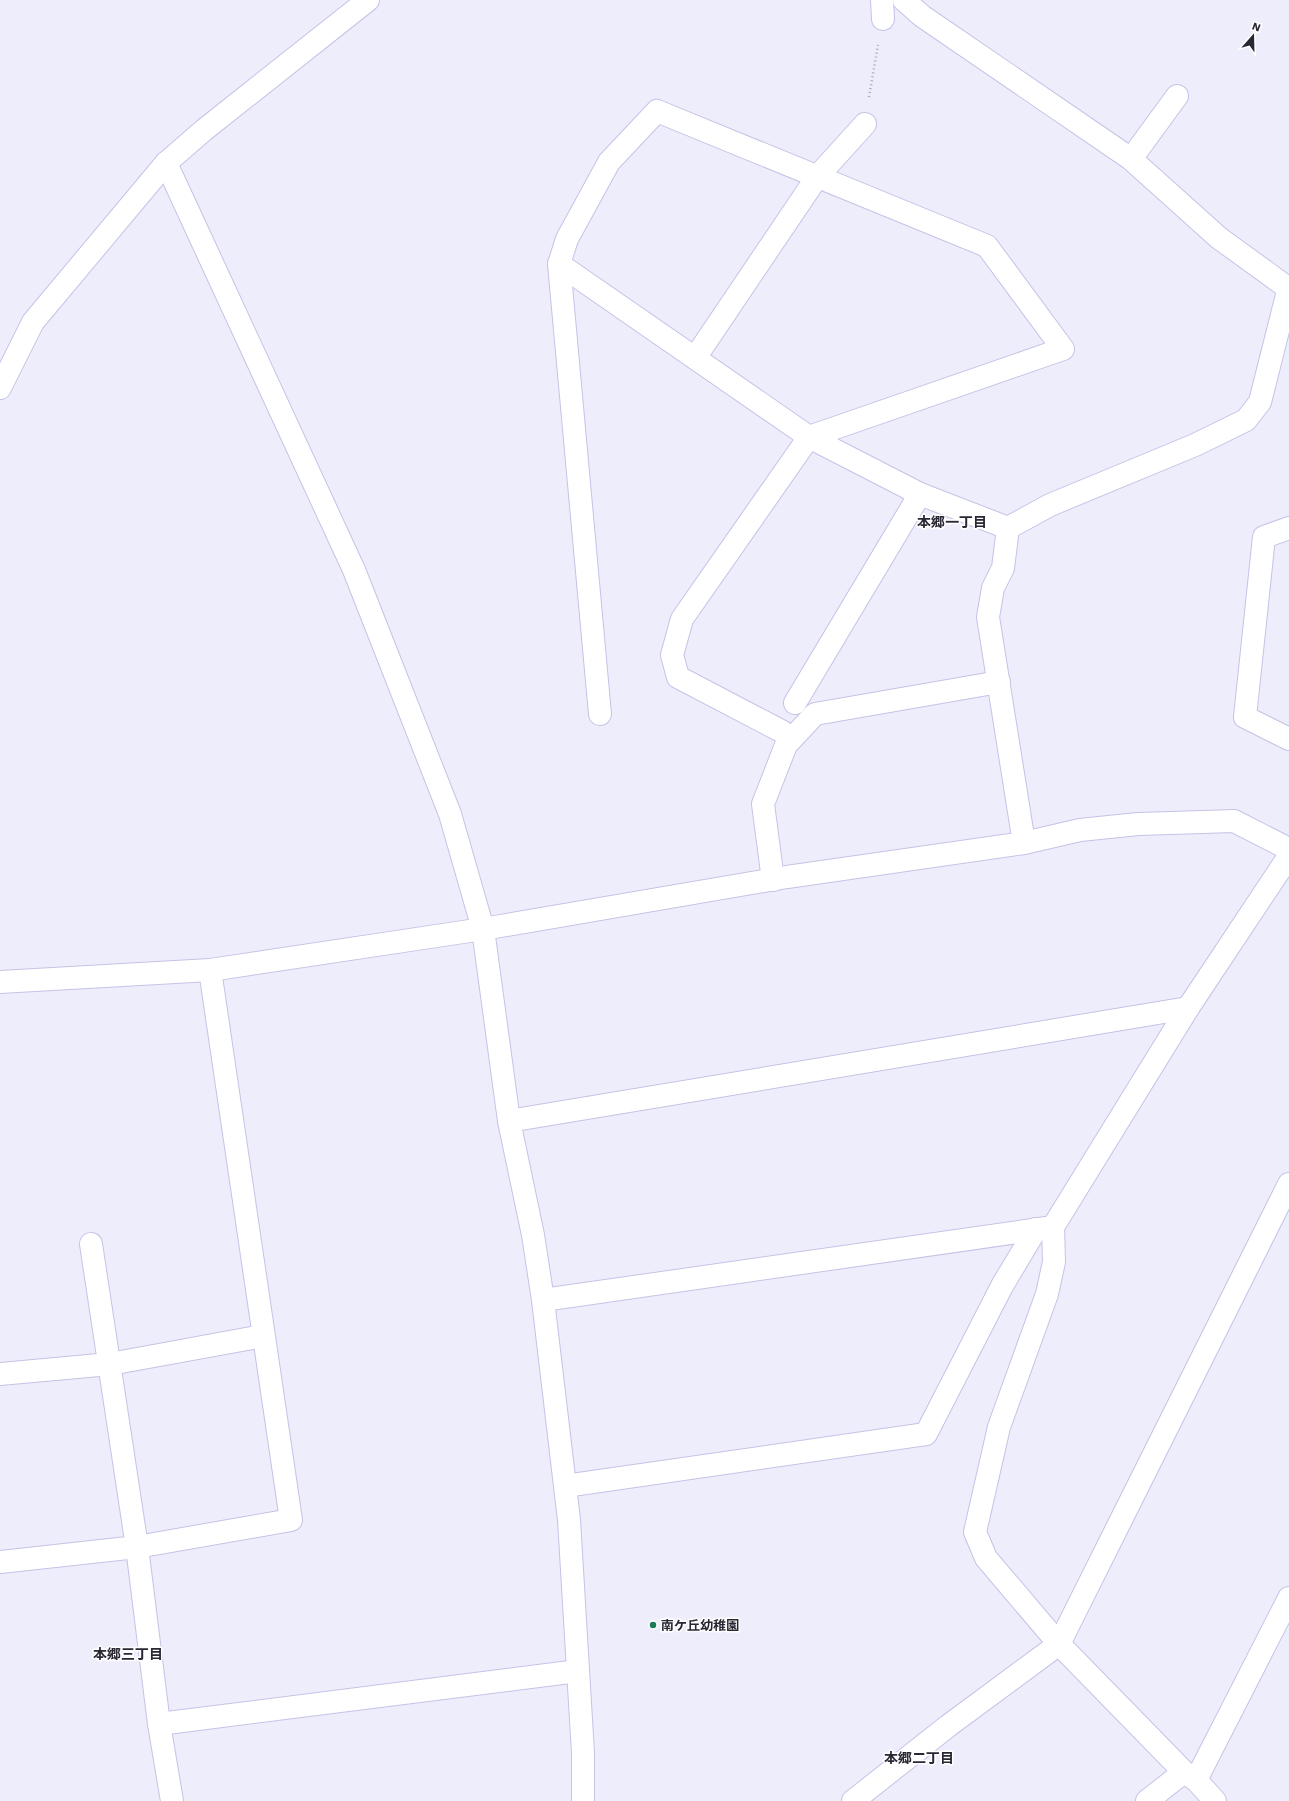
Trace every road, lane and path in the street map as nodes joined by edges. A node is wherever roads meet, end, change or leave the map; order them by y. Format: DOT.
graph roads {
  1 [pos="368,0"];
  2 [pos="904,0"];
  3 [pos="882,10"];
  4 [pos="1177,96"];
  5 [pos="865,124"];
  6 [pos="1131,159"];
  7 [pos="166,163"];
  8 [pos="817,176"];
  9 [pos="559,264"];
  10 [pos="1289,287"];
  11 [pos="695,358"];
  12 [pos="2,379"];
  13 [pos="809,437"];
  14 [pos="920,494"];
  15 [pos="1008,528"];
  16 [pos="1289,528"];
  17 [pos="999,682"];
  18 [pos="794,703"];
  19 [pos="600,714"];
  20 [pos="783,732"];
  21 [pos="1289,739"];
  22 [pos="1024,843"];
  23 [pos="1289,848"];
  24 [pos="1289,856"];
  25 [pos="773,880"];
  26 [pos="483,929"];
  27 [pos="210,970"];
  28 [pos="0,982"];
  29 [pos="1188,1008"];
  30 [pos="510,1121"];
  31 [pos="1289,1184"];
  32 [pos="1045,1228"];
  33 [pos="91,1244"];
  34 [pos="543,1300"];
  35 [pos="263,1336"];
  36 [pos="110,1364"];
  37 [pos="0,1374"];
  38 [pos="565,1486"];
  39 [pos="137,1547"];
  40 [pos="0,1562"];
  41 [pos="1289,1598"];
  42 [pos="1059,1644"];
  43 [pos="578,1671"];
  44 [pos="160,1724"];
  45 [pos="1190,1776"];
  46 [pos="172,1801"];
  47 [pos="584,1801"];
  48 [pos="853,1801"];
  49 [pos="1147,1801"];
  50 [pos="1215,1801"];
  1 -- 7 [label="street"];
  2 -- 6 [label="street"];
  3 -- 5 [label="path"];
  4 -- 6 [label="street"];
  5 -- 8 [label="street"];
  6 -- 10 [label="street"];
  7 -- 12 [label="street"];
  7 -- 26 [label="street"];
  8 -- 9 [label="street"];
  8 -- 11 [label="street"];
  8 -- 13 [label="street"];
  9 -- 11 [label="street"];
  9 -- 19 [label="street"];
  10 -- 15 [label="street"];
  11 -- 13 [label="street"];
  13 -- 14 [label="street"];
  13 -- 20 [label="street"];
  14 -- 15 [label="street"];
  14 -- 18 [label="street"];
  15 -- 17 [label="street"];
  16 -- 21 [label="street"];
  17 -- 22 [label="street"];
  17 -- 25 [label="street"];
  22 -- 23 [label="street"];
  22 -- 25 [label="street"];
  24 -- 29 [label="street"];
  25 -- 26 [label="street"];
  26 -- 27 [label="street"];
  26 -- 30 [label="street"];
  27 -- 28 [label="street"];
  27 -- 35 [label="street"];
  29 -- 30 [label="street"];
  29 -- 32 [label="street"];
  30 -- 34 [label="street"];
  31 -- 42 [label="street"];
  32 -- 34 [label="street"];
  32 -- 38 [label="street"];
  32 -- 42 [label="street"];
  33 -- 36 [label="street"];
  34 -- 38 [label="street"];
  35 -- 36 [label="street"];
  35 -- 39 [label="street"];
  36 -- 37 [label="street"];
  36 -- 39 [label="street"];
  38 -- 43 [label="street"];
  39 -- 40 [label="street"];
  39 -- 44 [label="street"];
  41 -- 45 [label="street"];
  42 -- 45 [label="street"];
  42 -- 48 [label="street"];
  43 -- 44 [label="street"];
  43 -- 47 [label="street"];
  44 -- 46 [label="street"];
  45 -- 49 [label="street"];
  45 -- 50 [label="street"];
}
